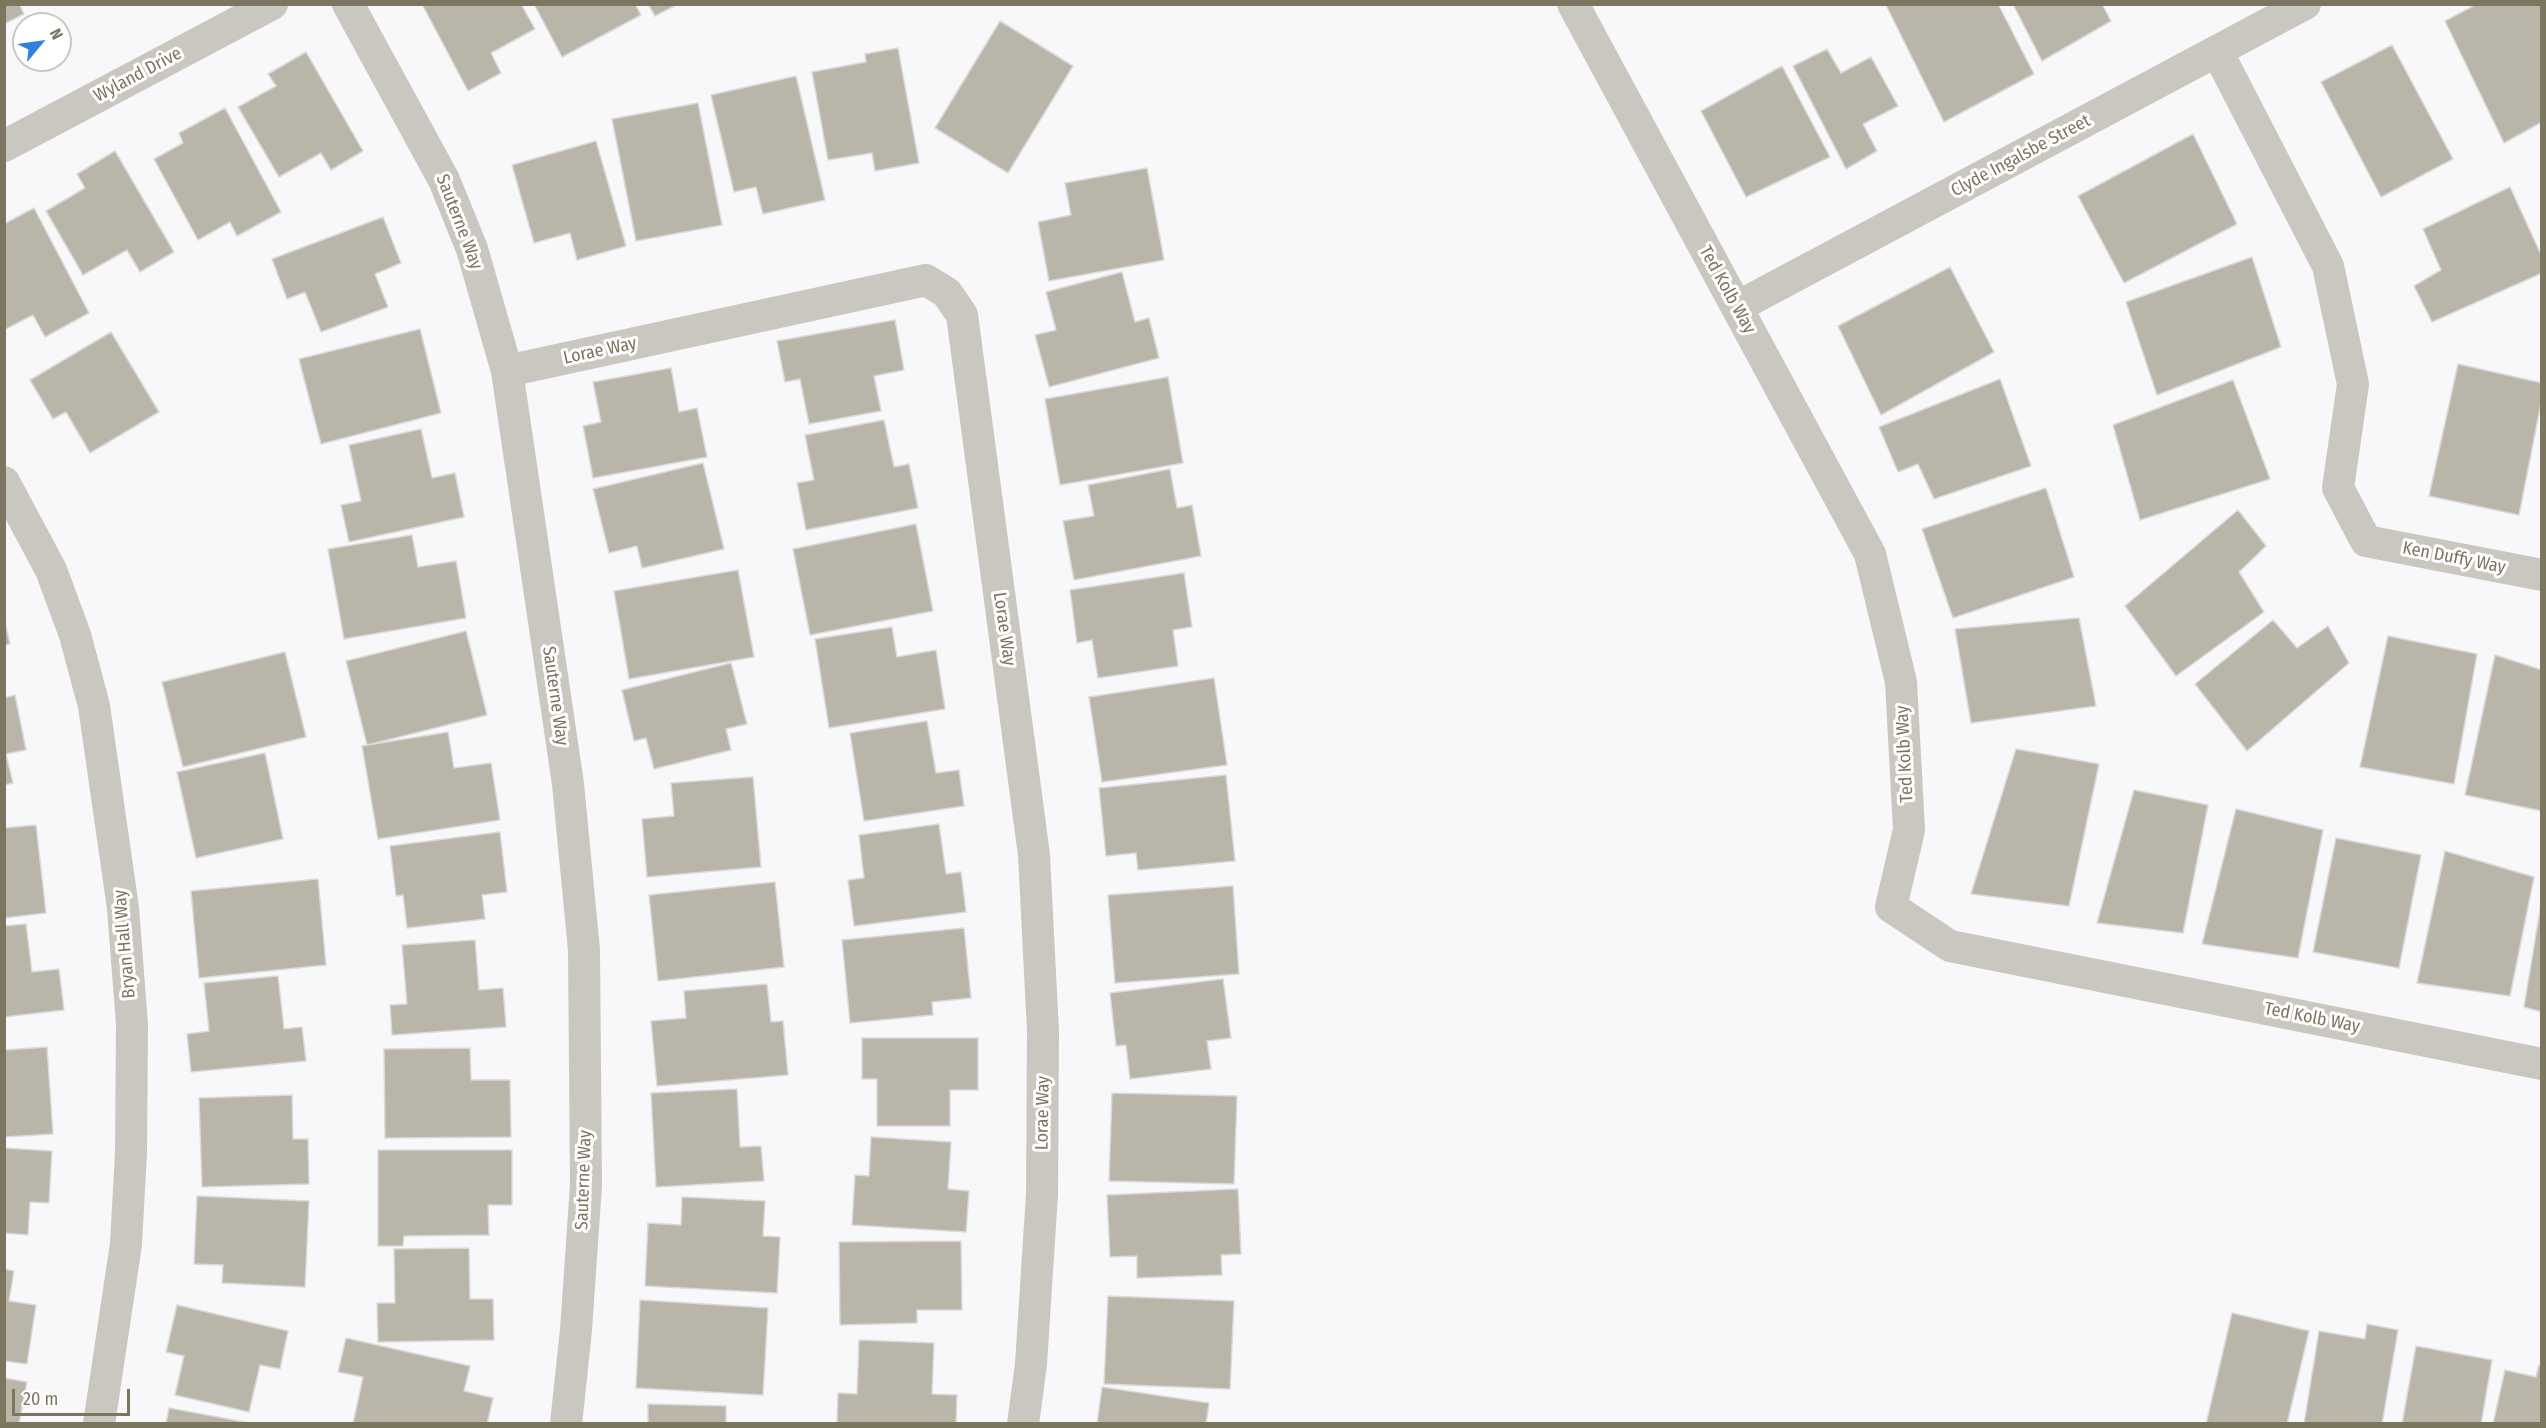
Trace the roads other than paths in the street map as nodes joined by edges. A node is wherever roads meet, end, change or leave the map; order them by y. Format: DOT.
graph roads {
  1 [pos="272,4"];
  2 [pos="348,4"];
  3 [pos="1573,4"];
  4 [pos="2305,4"];
  5 [pos="2217,51"];
  6 [pos="4,146"];
  7 [pos="1737,307"];
  8 [pos="507,371"];
  9 [pos="4,482"];
  10 [pos="2541,575"];
  11 [pos="2541,1064"];
  12 [pos="99,1424"];
  13 [pos="566,1424"];
  14 [pos="1023,1424"];
  1 -- 6 [label="street, Wyland Drive"];
  2 -- 8 [label="street, Sauterne Way"];
  3 -- 7 [label="street, Ted Kolb Way"];
  4 -- 5 [label="street, Clyde Ingalsbe Street"];
  5 -- 7 [label="street, Clyde Ingalsbe Street"];
  5 -- 10 [label="street, Ken Duffy Way"];
  7 -- 11 [label="street, Ted Kolb Way"];
  8 -- 13 [label="street, Sauterne Way"];
  8 -- 14 [label="street, Lorae Way"];
  9 -- 12 [label="street, Bryan Hall Way"];
}
